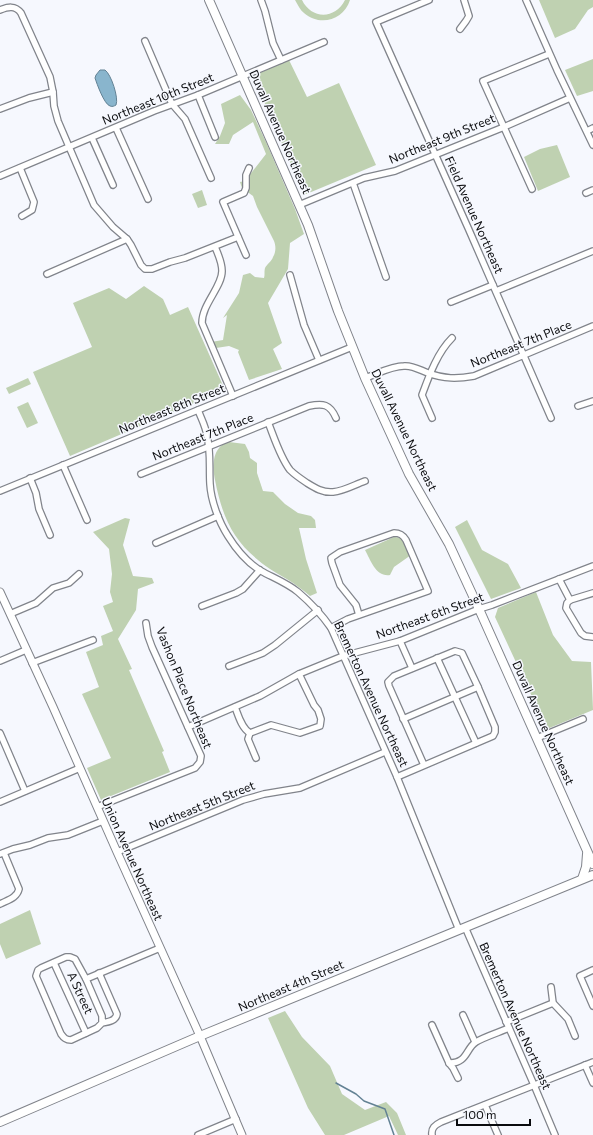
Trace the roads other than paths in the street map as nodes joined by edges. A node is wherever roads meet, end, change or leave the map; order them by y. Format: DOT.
graph roads {
  1 [pos="209,0"];
  2 [pos="261,0"];
  3 [pos="429,0"];
  4 [pos="464,0"];
  5 [pos="526,0"];
  6 [pos="0,10"];
  7 [pos="460,29"];
  8 [pos="145,41"];
  9 [pos="324,42"];
  10 [pos="549,54"];
  11 [pos="281,60"];
  12 [pos="242,76"];
  13 [pos="53,92"];
  14 [pos="198,95"];
  15 [pos="570,98"];
  16 [pos="172,104"];
  17 [pos="0,109"];
  18 [pos="504,127"];
  19 [pos="116,128"];
  20 [pos="593,128"];
  21 [pos="587,131"];
  22 [pos="215,137"];
  23 [pos="92,138"];
  24 [pos="593,145"];
  25 [pos="69,148"];
  26 [pos="435,155"];
  27 [pos="20,168"];
  28 [pos="249,168"];
  29 [pos="0,176"];
  30 [pos="210,178"];
  31 [pos="353,183"];
  32 [pos="113,185"];
  33 [pos="532,189"];
  34 [pos="593,190"];
  35 [pos="586,193"];
  36 [pos="148,199"];
  37 [pos="299,205"];
  38 [pos="22,216"];
  39 [pos="238,237"];
  40 [pos="127,239"];
  41 [pos="215,247"];
  42 [pos="593,251"];
  43 [pos="246,254"];
  44 [pos="47,274"];
  45 [pos="290,275"];
  46 [pos="386,278"];
  47 [pos="495,288"];
  48 [pos="451,302"];
  49 [pos="593,326"];
  50 [pos="452,338"];
  51 [pos="352,347"];
  52 [pos="524,355"];
  53 [pos="319,360"];
  54 [pos="430,374"];
  55 [pos="365,378"];
  56 [pos="233,396"];
  57 [pos="593,401"];
  58 [pos="578,406"];
  59 [pos="198,410"];
  60 [pos="336,418"];
  61 [pos="432,418"];
  62 [pos="551,418"];
  63 [pos="268,422"];
  64 [pos="209,447"];
  65 [pos="63,465"];
  66 [pos="141,474"];
  67 [pos="30,478"];
  68 [pos="365,481"];
  69 [pos="0,491"];
  70 [pos="218,516"];
  71 [pos="87,520"];
  72 [pos="50,535"];
  73 [pos="156,543"];
  74 [pos="593,566"];
  75 [pos="260,570"];
  76 [pos="79,574"];
  77 [pos="559,578"];
  78 [pos="0,592"];
  79 [pos="593,593"];
  80 [pos="570,600"];
  81 [pos="202,606"];
  82 [pos="479,608"];
  83 [pos="318,610"];
  84 [pos="10,614"];
  85 [pos="359,615"];
  86 [pos="146,623"];
  87 [pos="331,628"];
  88 [pos="593,637"];
  89 [pos="93,640"];
  90 [pos="400,641"];
  91 [pos="26,650"];
  92 [pos="343,656"];
  93 [pos="437,658"];
  94 [pos="0,661"];
  95 [pos="32,663"];
  96 [pos="229,666"];
  97 [pos="412,668"];
  98 [pos="299,674"];
  99 [pos="478,687"];
  100 [pos="455,697"];
  101 [pos="235,707"];
  102 [pos="403,719"];
  103 [pos="583,719"];
  104 [pos="188,727"];
  105 [pos="0,733"];
  106 [pos="250,733"];
  107 [pos="537,738"];
  108 [pos="476,743"];
  109 [pos="385,752"];
  110 [pos="256,758"];
  111 [pos="424,765"];
  112 [pos="80,768"];
  113 [pos="397,777"];
  114 [pos="25,791"];
  115 [pos="0,802"];
  116 [pos="97,807"];
  117 [pos="103,822"];
  118 [pos="117,852"];
  119 [pos="590,853"];
  120 [pos="2,854"];
  121 [pos="593,864"];
  122 [pos="593,875"];
  123 [pos="582,879"];
  124 [pos="0,904"];
  125 [pos="462,929"];
  126 [pos="160,948"];
  127 [pos="54,963"];
  128 [pos="593,970"];
  129 [pos="99,973"];
  130 [pos="86,979"];
  131 [pos="551,987"];
  132 [pos="552,1003"];
  133 [pos="593,1006"];
  134 [pos="463,1015"];
  135 [pos="506,1022"];
  136 [pos="102,1023"];
  137 [pos="432,1025"];
  138 [pos="509,1028"];
  139 [pos="86,1033"];
  140 [pos="200,1036"];
  141 [pos="575,1036"];
  142 [pos="475,1042"];
  143 [pos="593,1062"];
  144 [pos="450,1063"];
  145 [pos="585,1065"];
  146 [pos="458,1078"];
  147 [pos="593,1083"];
  148 [pos="534,1085"];
  149 [pos="485,1105"];
  150 [pos="236,1119"];
  151 [pos="0,1122"];
  152 [pos="198,1135"];
  153 [pos="242,1135"];
  154 [pos="432,1135"];
  155 [pos="498,1135"];
  156 [pos="555,1135"];
  1 -- 12 [label="main road, Duvall Avenue Northeast"];
  2 -- 11 [label="street"];
  3 -- 26 [label="street, Field Avenue Northeast"];
  4 -- 7 [label="street"];
  5 -- 10 [label="street"];
  6 -- 13 [label="street"];
  8 -- 16 [label="street"];
  9 -- 11 [label="street, Northeast 10th Street"];
  10 -- 15 [label="street"];
  10 -- 18 [label="street"];
  11 -- 12 [label="street, Northeast 10th Street"];
  12 -- 14 [label="street, Northeast 10th Street"];
  12 -- 37 [label="main road, Duvall Avenue Northeast"];
  13 -- 17 [label="street"];
  13 -- 25 [label="street"];
  14 -- 16 [label="street, Northeast 10th Street"];
  14 -- 22 [label="street"];
  15 -- 18 [label="street, Northeast 9th Street"];
  15 -- 21 [label="street"];
  16 -- 19 [label="street, Northeast 10th Street"];
  16 -- 30 [label="street"];
  18 -- 26 [label="street, Northeast 9th Street"];
  18 -- 33 [label="street"];
  19 -- 23 [label="street, Northeast 10th Street"];
  19 -- 36 [label="street"];
  20 -- 21 [label="street"];
  21 -- 24 [label="street"];
  23 -- 25 [label="street, Northeast 10th Street"];
  23 -- 32 [label="street"];
  25 -- 27 [label="street, Northeast 10th Street"];
  25 -- 40 [label="street"];
  26 -- 31 [label="street, Northeast 9th Street"];
  26 -- 47 [label="street, Field Avenue Northeast"];
  27 -- 29 [label="street, Northeast 10th Street"];
  27 -- 38 [label="street"];
  28 -- 39 [label="street"];
  31 -- 37 [label="street, Northeast 9th Street"];
  31 -- 46 [label="street"];
  34 -- 35 [label="street"];
  37 -- 51 [label="main road, Duvall Avenue Northeast"];
  39 -- 41 [label="street"];
  39 -- 43 [label="street"];
  40 -- 41 [label="street"];
  40 -- 44 [label="street"];
  41 -- 56 [label="street"];
  42 -- 47 [label="street"];
  45 -- 53 [label="street"];
  47 -- 48 [label="street"];
  47 -- 52 [label="street, Field Avenue Northeast"];
  49 -- 52 [label="street, Northeast 7th Place"];
  50 -- 54 [label="street"];
  51 -- 53 [label="street, Northeast 8th Street"];
  51 -- 55 [label="main road, Duvall Avenue Northeast"];
  52 -- 54 [label="street, Northeast 7th Place"];
  52 -- 62 [label="street, Field Avenue Northeast"];
  53 -- 56 [label="street, Northeast 8th Street"];
  54 -- 55 [label="street, Northeast 7th Place"];
  54 -- 61 [label="street"];
  55 -- 82 [label="main road, Duvall Avenue Northeast"];
  56 -- 59 [label="street, Northeast 8th Street"];
  57 -- 58 [label="street"];
  59 -- 64 [label="street, Bremerton Avenue Northeast"];
  59 -- 65 [label="street, Northeast 8th Street"];
  60 -- 63 [label="street, Northeast 7th Place"];
  63 -- 64 [label="street, Northeast 7th Place"];
  63 -- 68 [label="street"];
  64 -- 66 [label="street, Northeast 7th Place"];
  64 -- 70 [label="street, Bremerton Avenue Northeast"];
  65 -- 67 [label="street, Northeast 8th Street"];
  65 -- 71 [label="street"];
  67 -- 69 [label="street, Northeast 8th Street"];
  67 -- 72 [label="street"];
  70 -- 73 [label="street"];
  70 -- 75 [label="street, Bremerton Avenue Northeast"];
  74 -- 77 [label="street, Northeast 6th Street"];
  75 -- 81 [label="street"];
  75 -- 83 [label="street, Bremerton Avenue Northeast"];
  76 -- 84 [label="street"];
  77 -- 80 [label="street"];
  77 -- 82 [label="street, Northeast 6th Street"];
  78 -- 84 [label="street, Union Avenue Northeast"];
  79 -- 80 [label="street"];
  80 -- 88 [label="street"];
  82 -- 90 [label="street, Northeast 6th Street"];
  82 -- 107 [label="main road, Duvall Avenue Northeast"];
  83 -- 87 [label="street, Bremerton Avenue Northeast"];
  83 -- 96 [label="street"];
  84 -- 91 [label="street, Union Avenue Northeast"];
  85 -- 85 [label="street"];
  85 -- 87 [label="street"];
  86 -- 104 [label="street, Vashon Place Northeast"];
  87 -- 92 [label="street, Bremerton Avenue Northeast"];
  89 -- 95 [label="street"];
  90 -- 92 [label="street, Northeast 6th Street"];
  90 -- 97 [label="street"];
  91 -- 94 [label="street"];
  91 -- 95 [label="street, Union Avenue Northeast"];
  92 -- 98 [label="street, Northeast 6th Street"];
  92 -- 109 [label="street, Bremerton Avenue Northeast"];
  93 -- 97 [label="street"];
  93 -- 99 [label="street"];
  93 -- 100 [label="street"];
  95 -- 112 [label="street, Union Avenue Northeast"];
  97 -- 102 [label="street"];
  98 -- 101 [label="street, Northeast 6th Street"];
  98 -- 106 [label="street"];
  99 -- 100 [label="street"];
  99 -- 108 [label="street"];
  100 -- 102 [label="street"];
  100 -- 108 [label="street"];
  101 -- 104 [label="street, Northeast 6th Street"];
  101 -- 106 [label="street"];
  102 -- 111 [label="street"];
  103 -- 107 [label="street"];
  104 -- 116 [label="street, Vashon Place Northeast"];
  105 -- 114 [label="street"];
  106 -- 110 [label="street"];
  107 -- 119 [label="main road, Duvall Avenue Northeast"];
  108 -- 111 [label="street"];
  109 -- 113 [label="street, Bremerton Avenue Northeast"];
  109 -- 118 [label="street, Northeast 5th Street"];
  111 -- 113 [label="street"];
  112 -- 114 [label="street"];
  112 -- 116 [label="street, Union Avenue Northeast"];
  113 -- 125 [label="street, Bremerton Avenue Northeast"];
  114 -- 115 [label="street"];
  116 -- 117 [label="street, Union Avenue Northeast"];
  117 -- 118 [label="street, Union Avenue Northeast"];
  117 -- 120 [label="street"];
  118 -- 126 [label="street, Union Avenue Northeast"];
  119 -- 121 [label="main road, Duvall Avenue Northeast"];
  119 -- 123 [label="main road"];
  120 -- 124 [label="street"];
  122 -- 123 [label="main road, Northeast 4th Street"];
  123 -- 125 [label="main road, Northeast 4th Street"];
  125 -- 135 [label="street, Bremerton Avenue Northeast"];
  125 -- 140 [label="main road, Northeast 4th Street"];
  126 -- 129 [label="street"];
  126 -- 140 [label="street, Union Avenue Northeast"];
  127 -- 130 [label="street"];
  127 -- 139 [label="street, A Street"];
  127 -- 139 [label="street"];
  128 -- 133 [label="street"];
  129 -- 130 [label="street"];
  129 -- 136 [label="street"];
  130 -- 136 [label="street"];
  131 -- 132 [label="street"];
  132 -- 135 [label="street"];
  132 -- 141 [label="street"];
  134 -- 142 [label="street"];
  135 -- 138 [label="street, Bremerton Avenue Northeast"];
  136 -- 139 [label="street"];
  137 -- 144 [label="street"];
  138 -- 142 [label="street"];
  138 -- 148 [label="street, Bremerton Avenue Northeast"];
  140 -- 150 [label="street, Union Avenue Northeast"];
  140 -- 151 [label="main road, Northeast 4th Street"];
  142 -- 144 [label="street"];
  143 -- 145 [label="street"];
  144 -- 146 [label="street"];
  145 -- 147 [label="street"];
  145 -- 148 [label="street"];
  148 -- 149 [label="street"];
  148 -- 156 [label="street, Bremerton Avenue Northeast"];
  149 -- 154 [label="street"];
  149 -- 155 [label="street"];
  150 -- 152 [label="street"];
  150 -- 153 [label="street, Union Avenue Northeast"];
}
